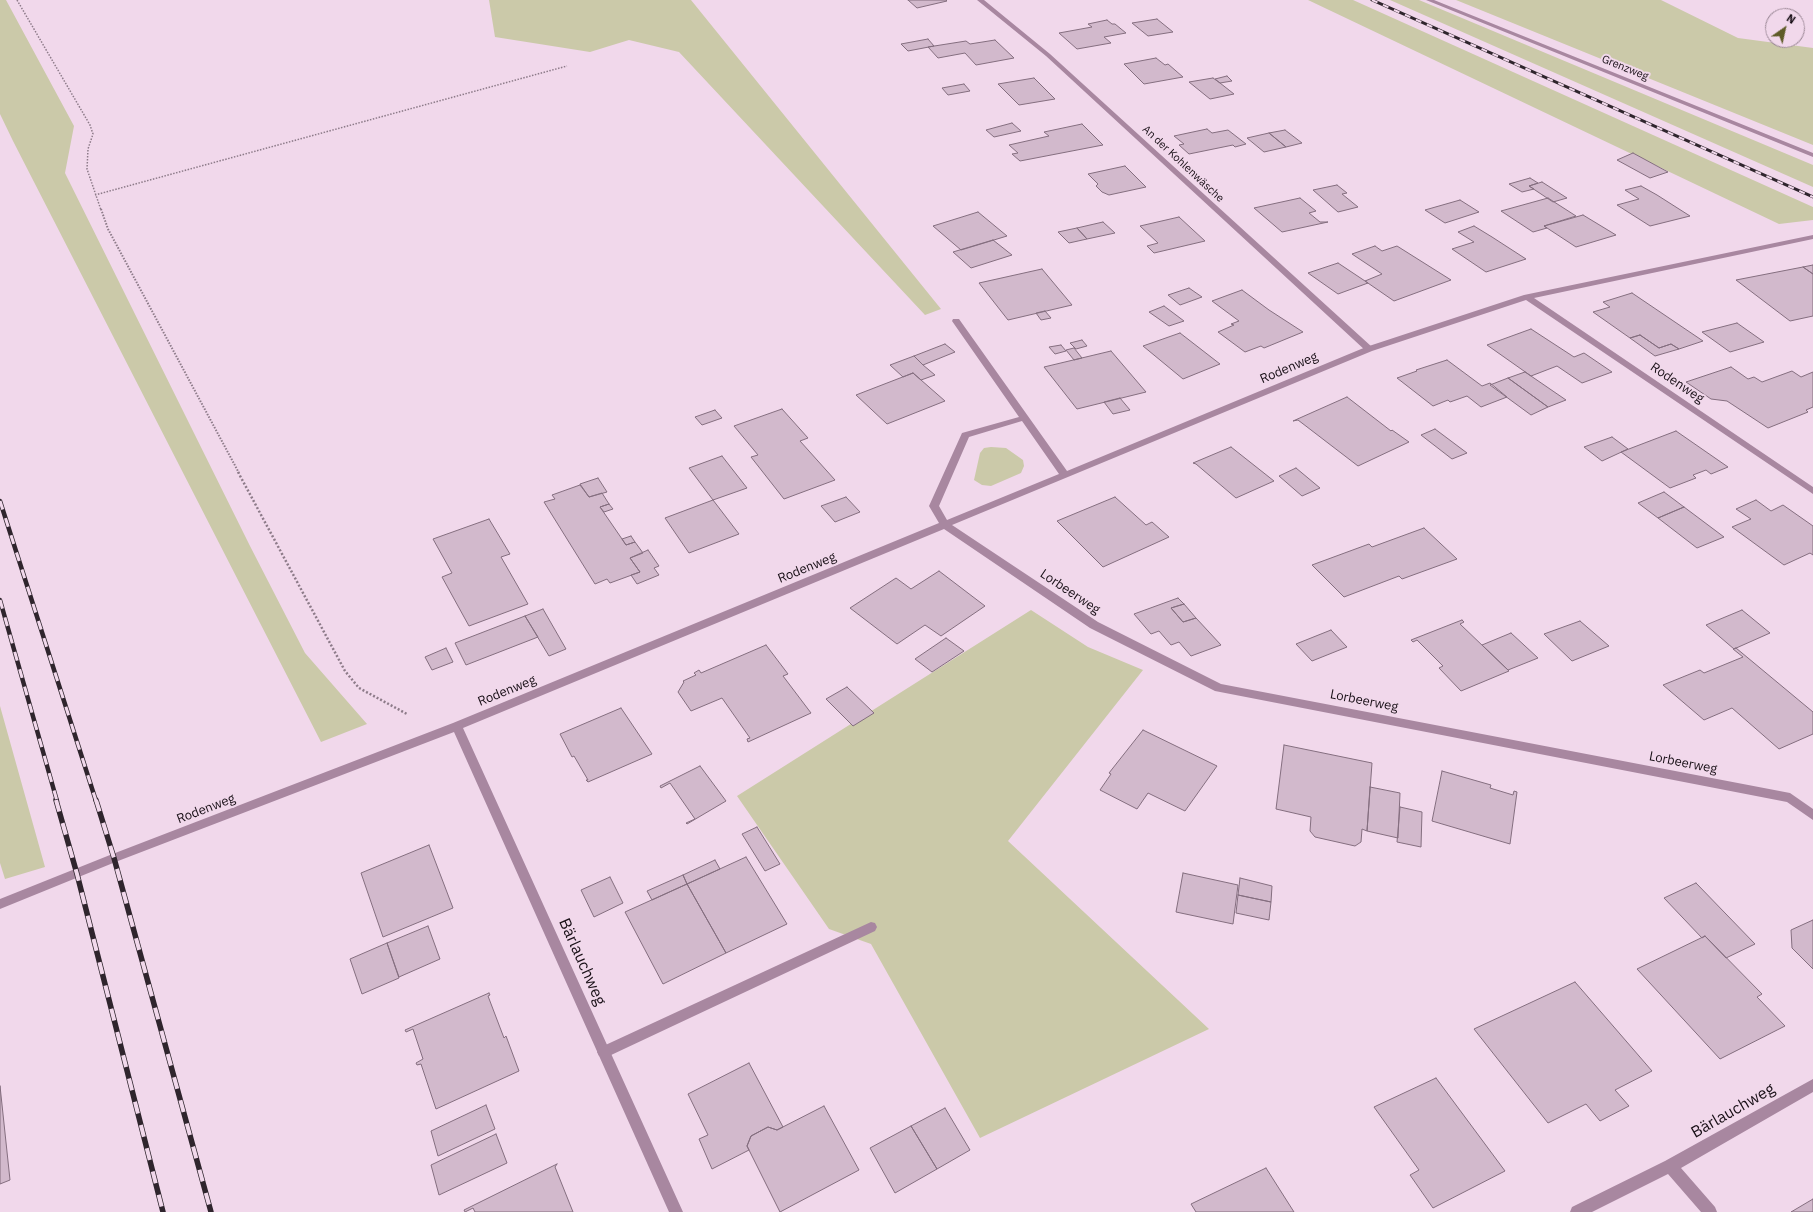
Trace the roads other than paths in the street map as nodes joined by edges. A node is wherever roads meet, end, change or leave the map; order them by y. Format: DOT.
graph roads {
  1 [pos="980,0"];
  2 [pos="1429,0"];
  3 [pos="1813,155"];
  4 [pos="1813,237"];
  5 [pos="1527,297"];
  6 [pos="956,321"];
  7 [pos="1369,349"];
  8 [pos="1024,418"];
  9 [pos="1065,475"];
  10 [pos="1813,490"];
  11 [pos="945,525"];
  12 [pos="457,726"];
  13 [pos="1813,815"];
  14 [pos="0,904"];
  15 [pos="871,927"];
  16 [pos="604,1052"];
  17 [pos="1813,1085"];
  18 [pos="1670,1166"];
  19 [pos="676,1212"];
  20 [pos="1577,1212"];
  21 [pos="1710,1212"];
  1 -- 7 [label="street, An der Kohlenwäsche"];
  2 -- 3 [label="street, Grenzweg"];
  4 -- 5 [label="street, Rodenweg"];
  5 -- 7 [label="street, Rodenweg"];
  5 -- 10 [label="street, Rodenweg"];
  6 -- 8 [label="street"];
  7 -- 9 [label="street, Rodenweg"];
  8 -- 9 [label="street"];
  8 -- 11 [label="street"];
  9 -- 11 [label="street, Rodenweg"];
  11 -- 12 [label="street, Rodenweg"];
  11 -- 13 [label="street, Lorbeerweg"];
  12 -- 14 [label="street, Rodenweg"];
  12 -- 16 [label="street, Bärlauchweg"];
  15 -- 16 [label="street"];
  16 -- 19 [label="street, Bärlauchweg"];
  17 -- 18 [label="street, Bärlauchweg"];
  18 -- 20 [label="street, Bärlauchweg"];
  18 -- 21 [label="street"];
}
